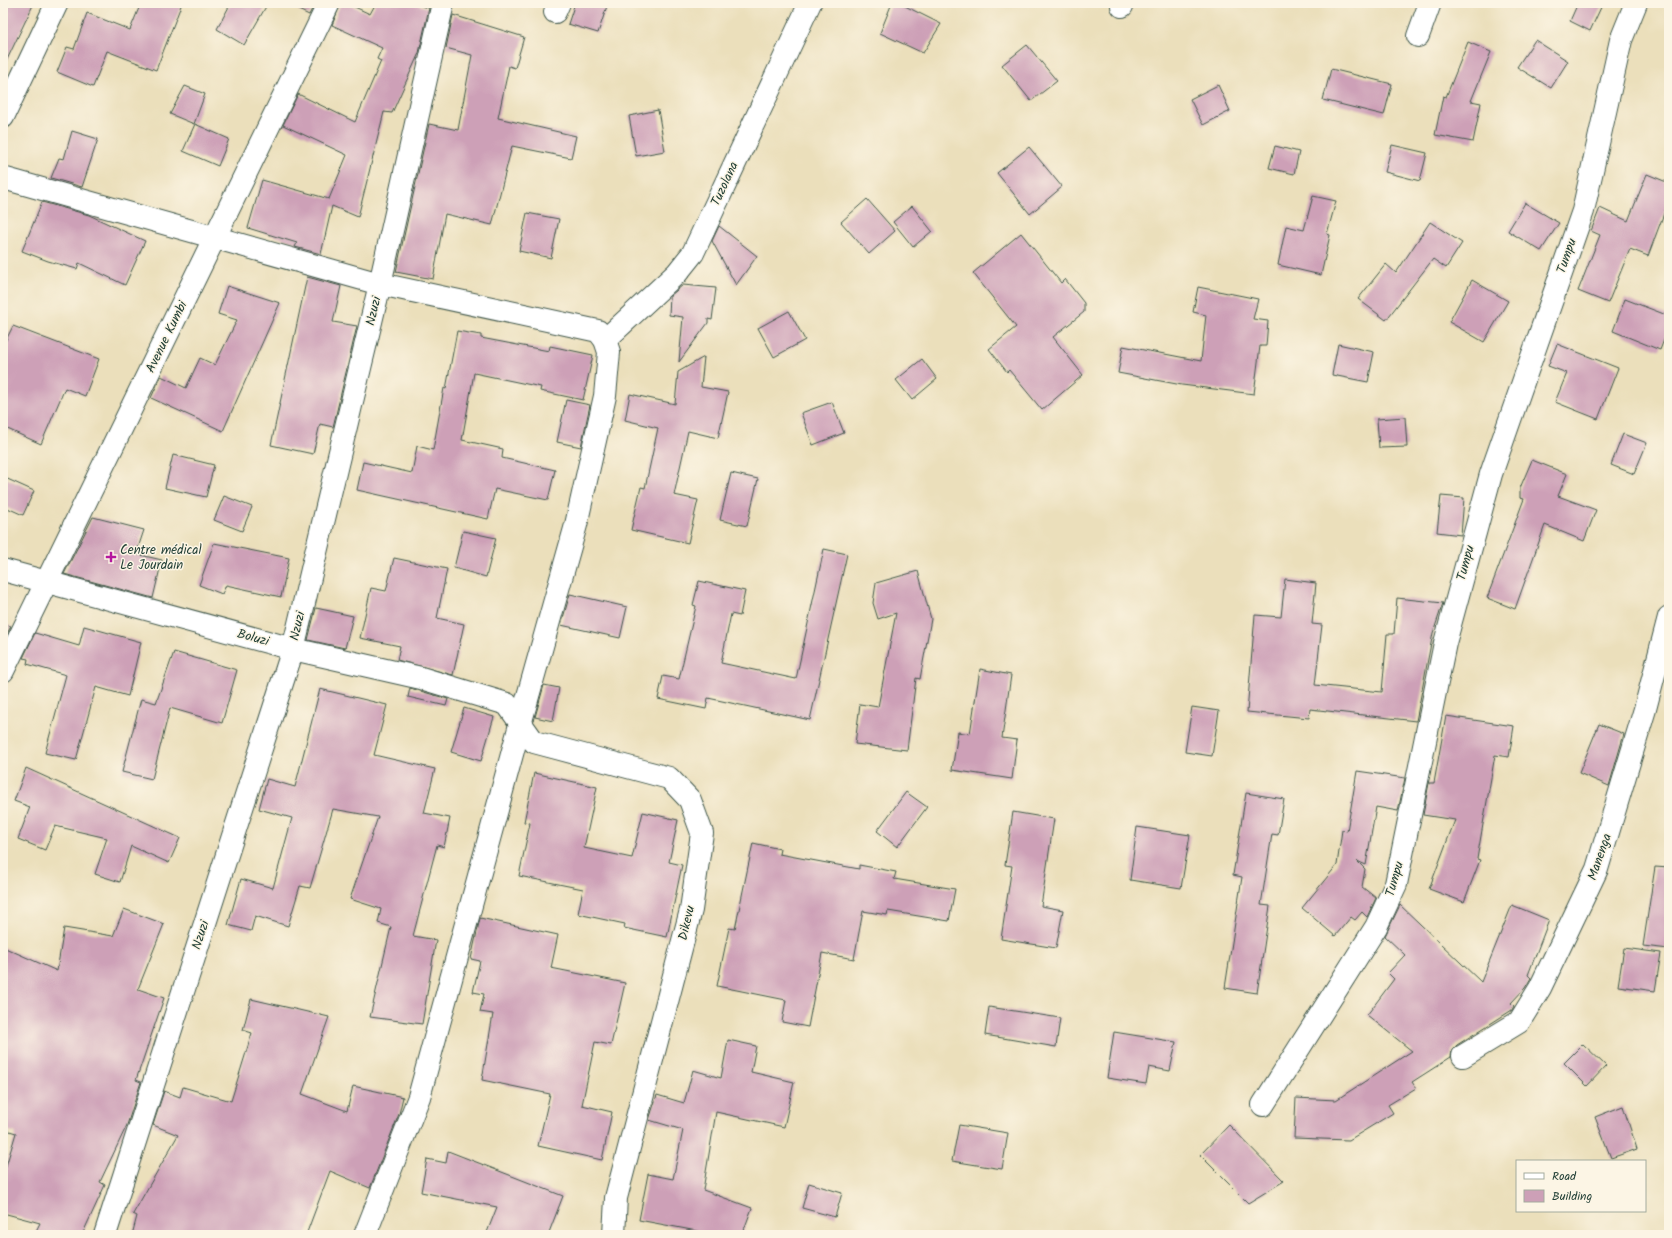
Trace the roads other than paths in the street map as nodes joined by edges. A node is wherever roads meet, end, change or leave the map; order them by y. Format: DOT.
graph roads {
  1 [pos="57,3"];
  2 [pos="329,3"];
  3 [pos="444,3"];
  4 [pos="810,3"];
  5 [pos="1430,3"];
  6 [pos="1636,3"];
  7 [pos="1418,36"];
  8 [pos="3,117"];
  9 [pos="3,178"];
  10 [pos="215,238"];
  11 [pos="380,284"];
  12 [pos="605,340"];
  13 [pos="3,570"];
  14 [pos="48,582"];
  15 [pos="1669,617"];
  16 [pos="293,649"];
  17 [pos="3,671"];
  18 [pos="520,721"];
  19 [pos="1463,1056"];
  20 [pos="1263,1105"];
  21 [pos="105,1235"];
  22 [pos="365,1235"];
  23 [pos="614,1235"];
  1 -- 8 [label="street"];
  2 -- 10 [label="street, Avenue Kumbi"];
  3 -- 11 [label="street, Nzuzi"];
  4 -- 12 [label="street, Tuzolana"];
  5 -- 7 [label="street"];
  6 -- 20 [label="street, Tumpu"];
  9 -- 10 [label="street"];
  10 -- 11 [label="street"];
  10 -- 14 [label="street, Avenue Kumbi"];
  11 -- 12 [label="street"];
  11 -- 16 [label="street, Nzuzi"];
  12 -- 18 [label="street"];
  13 -- 14 [label="street, Boluzi"];
  14 -- 16 [label="street, Boluzi"];
  14 -- 17 [label="street, Avenue Kumbi"];
  15 -- 19 [label="street, Manenga"];
  16 -- 18 [label="street, Boluzi"];
  16 -- 21 [label="street, Nzuzi"];
  18 -- 22 [label="street"];
  18 -- 23 [label="street, Dikevu"];
}
